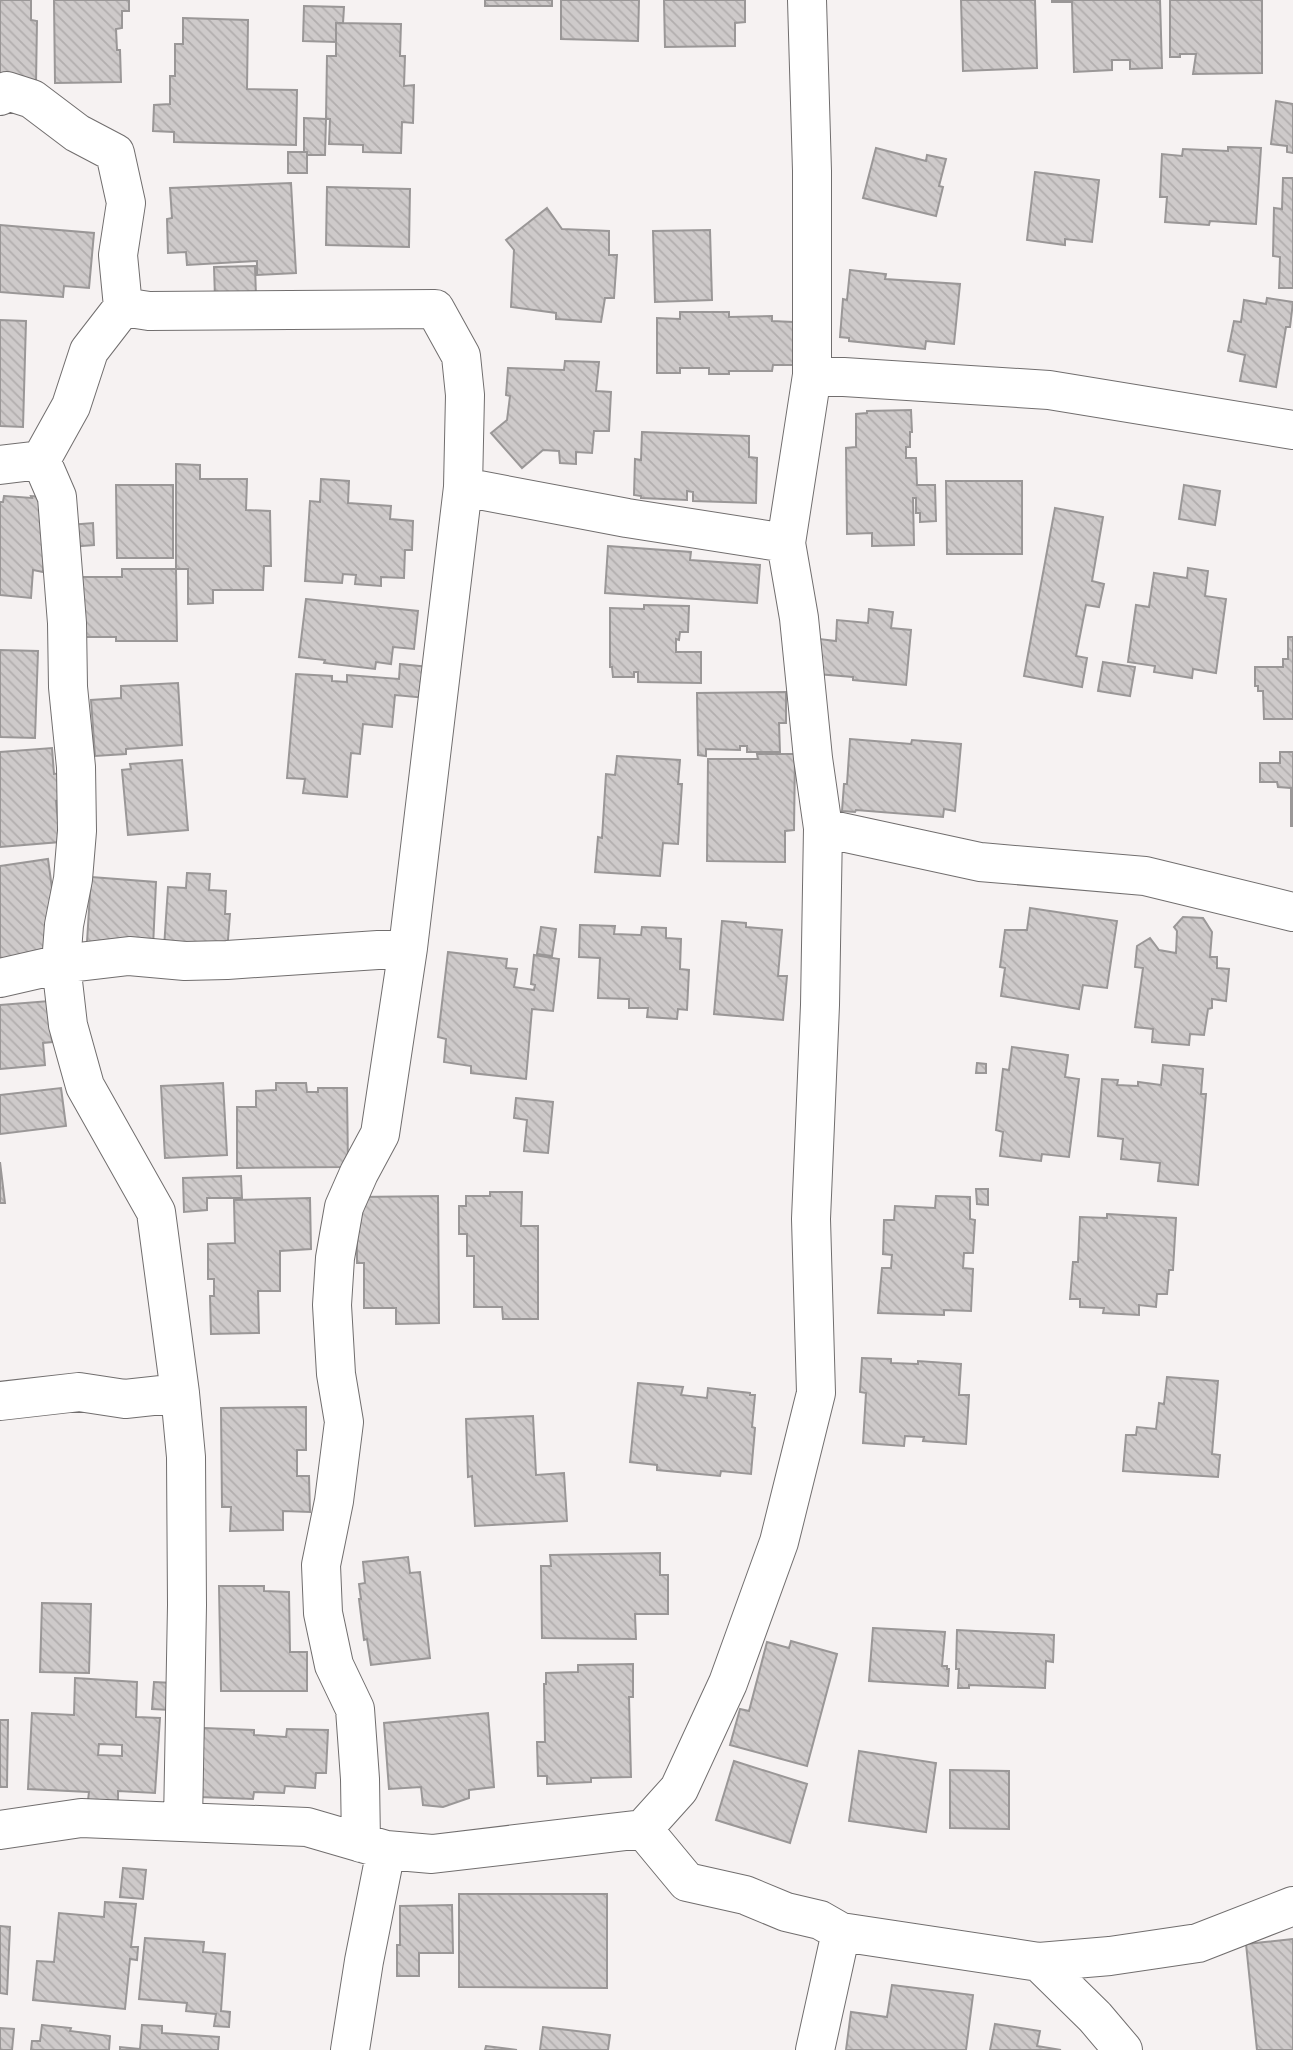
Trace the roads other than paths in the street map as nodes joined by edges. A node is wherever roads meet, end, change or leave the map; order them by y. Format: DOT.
graph roads {
  1 [pos="807,0"];
  2 [pos="0,96"];
  3 [pos="123,307"];
  4 [pos="812,375"];
  5 [pos="1293,430"];
  6 [pos="41,460"];
  7 [pos="0,465"];
  8 [pos="463,487"];
  9 [pos="786,543"];
  10 [pos="823,828"];
  11 [pos="1293,912"];
  12 [pos="408,948"];
  13 [pos="61,964"];
  14 [pos="0,978"];
  15 [pos="180,1393"];
  16 [pos="0,1401"];
  17 [pos="183,1822"];
  18 [pos="642,1829"];
  19 [pos="0,1830"];
  20 [pos="374,1847"];
  21 [pos="1293,1906"];
  22 [pos="841,1932"];
  23 [pos="1039,1962"];
  24 [pos="349,2050"];
  25 [pos="814,2050"];
  26 [pos="1124,2050"];
  1 -- 4 [label="street"];
  2 -- 3 [label="street"];
  3 -- 6 [label="street"];
  3 -- 8 [label="street"];
  4 -- 5 [label="street"];
  4 -- 9 [label="street"];
  6 -- 7 [label="street"];
  6 -- 13 [label="street"];
  8 -- 9 [label="street"];
  8 -- 12 [label="street"];
  9 -- 10 [label="street"];
  10 -- 11 [label="street"];
  10 -- 18 [label="street"];
  12 -- 13 [label="street"];
  12 -- 20 [label="street"];
  13 -- 14 [label="street"];
  13 -- 15 [label="street"];
  15 -- 16 [label="street"];
  15 -- 17 [label="street"];
  17 -- 19 [label="street"];
  17 -- 20 [label="street"];
  18 -- 20 [label="street"];
  18 -- 22 [label="street"];
  20 -- 24 [label="street"];
  21 -- 23 [label="street"];
  22 -- 23 [label="street"];
  22 -- 25 [label="street"];
  23 -- 26 [label="street"];
}
